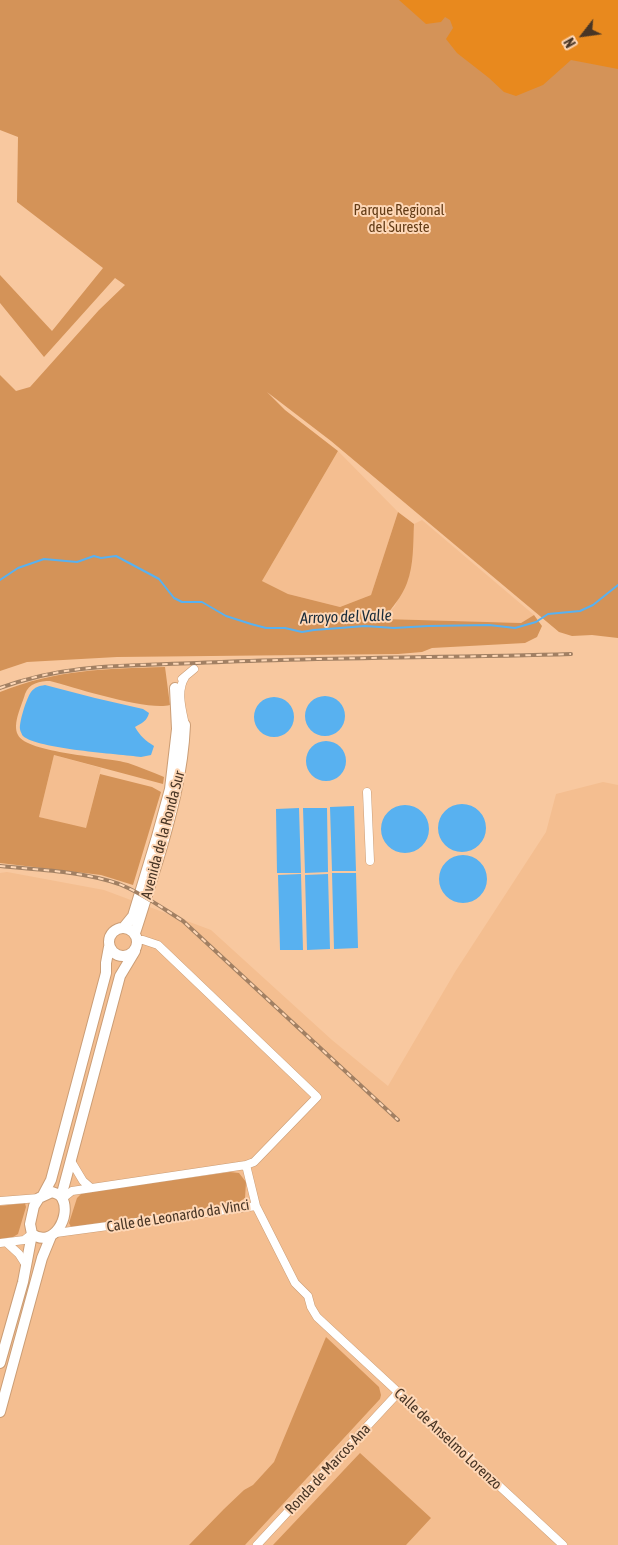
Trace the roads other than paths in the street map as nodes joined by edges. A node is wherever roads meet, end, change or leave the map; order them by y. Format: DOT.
graph roads {
  1 [pos="194,669"];
  2 [pos="185,677"];
  3 [pos="175,688"];
  4 [pos="185,725"];
  5 [pos="367,792"];
  6 [pos="370,861"];
  7 [pos="124,927"];
  8 [pos="136,936"];
  9 [pos="110,947"];
  10 [pos="134,950"];
  11 [pos="70,1160"];
  12 [pos="246,1165"];
  13 [pos="91,1188"];
  14 [pos="41,1196"];
  15 [pos="62,1198"];
  16 [pos="0,1201"];
  17 [pos="256,1206"];
  18 [pos="32,1234"];
  19 [pos="53,1235"];
  20 [pos="3,1243"];
  21 [pos="26,1265"];
  22 [pos="0,1364"];
  23 [pos="398,1393"];
  24 [pos="0,1412"];
  25 [pos="257,1545"];
  26 [pos="563,1545"];
  1 -- 2 [label="street, Avenida de la Ronda Sur"];
  2 -- 3 [label="street, Avenida de la Ronda Sur"];
  2 -- 4 [label="street, Avenida de la Ronda Sur"];
  3 -- 7 [label="main road, Avenida de la Ronda Sur"];
  4 -- 8 [label="main road, Avenida de la Ronda Sur"];
  5 -- 6 [label="street"];
  7 -- 8 [label="main road"];
  7 -- 9 [label="main road"];
  8 -- 10 [label="main road"];
  8 -- 12 [label="street"];
  9 -- 10 [label="main road"];
  9 -- 14 [label="main road"];
  10 -- 11 [label="main road"];
  11 -- 13 [label="street"];
  11 -- 15 [label="main road"];
  12 -- 13 [label="street"];
  12 -- 17 [label="street, Calle de Leonardo da Vinci"];
  13 -- 15 [label="street"];
  14 -- 15 [label="main road"];
  14 -- 16 [label="street"];
  14 -- 18 [label="main road"];
  15 -- 19 [label="main road"];
  17 -- 19 [label="street, Calle de Leonardo da Vinci"];
  17 -- 23 [label="street, Calle de Anselmo Lorenzo"];
  18 -- 19 [label="main road"];
  18 -- 20 [label="street"];
  18 -- 21 [label="main road"];
  19 -- 24 [label="main road"];
  20 -- 21 [label="street"];
  21 -- 22 [label="main road"];
  23 -- 25 [label="street, Ronda de Marcos Ana"];
  23 -- 26 [label="street, Calle de Anselmo Lorenzo"];
}
